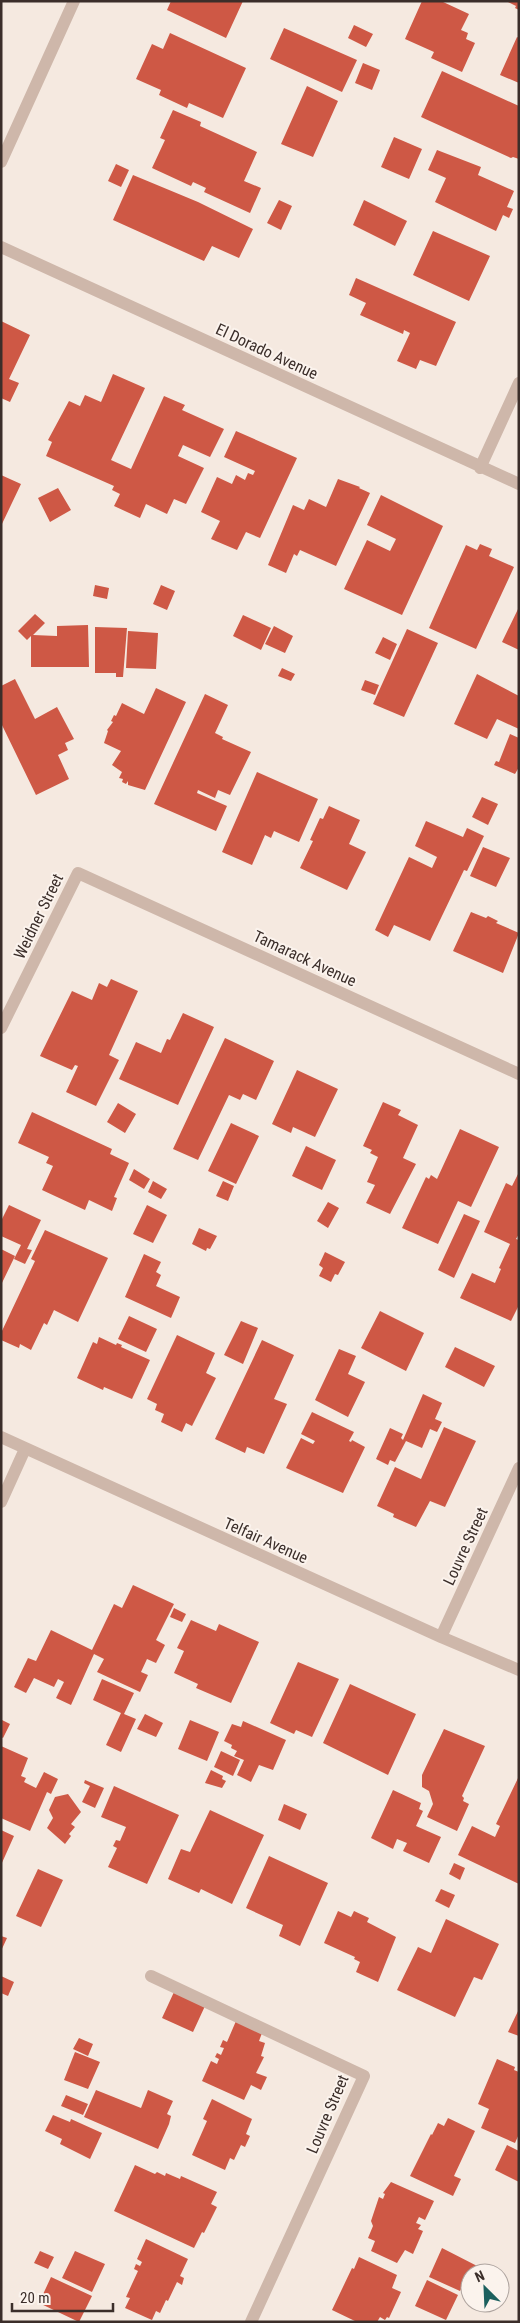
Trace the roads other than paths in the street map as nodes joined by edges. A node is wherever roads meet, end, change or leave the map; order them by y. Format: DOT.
graph roads {
  1 [pos="74,1"];
  2 [pos="1,162"];
  3 [pos="1,247"];
  4 [pos="519,383"];
  5 [pos="480,468"];
  6 [pos="519,484"];
  7 [pos="78,873"];
  8 [pos="1,1028"];
  9 [pos="519,1074"];
  10 [pos="1,1437"];
  11 [pos="25,1449"];
  12 [pos="519,1468"];
  13 [pos="1,1502"];
  14 [pos="442,1637"];
  15 [pos="519,1670"];
  16 [pos="151,1976"];
  17 [pos="251,2322"];
  1 -- 2 [label="street"];
  3 -- 5 [label="street, El Dorado Avenue"];
  4 -- 5 [label="street"];
  5 -- 6 [label="street, El Dorado Avenue"];
  7 -- 8 [label="street, Weidner Street"];
  7 -- 9 [label="street, Tamarack Avenue"];
  10 -- 11 [label="street, Telfair Avenue"];
  11 -- 13 [label="street"];
  11 -- 14 [label="street, Telfair Avenue"];
  12 -- 14 [label="street, Louvre Street"];
  14 -- 15 [label="street, Telfair Avenue"];
  16 -- 17 [label="street, Louvre Street"];
}
